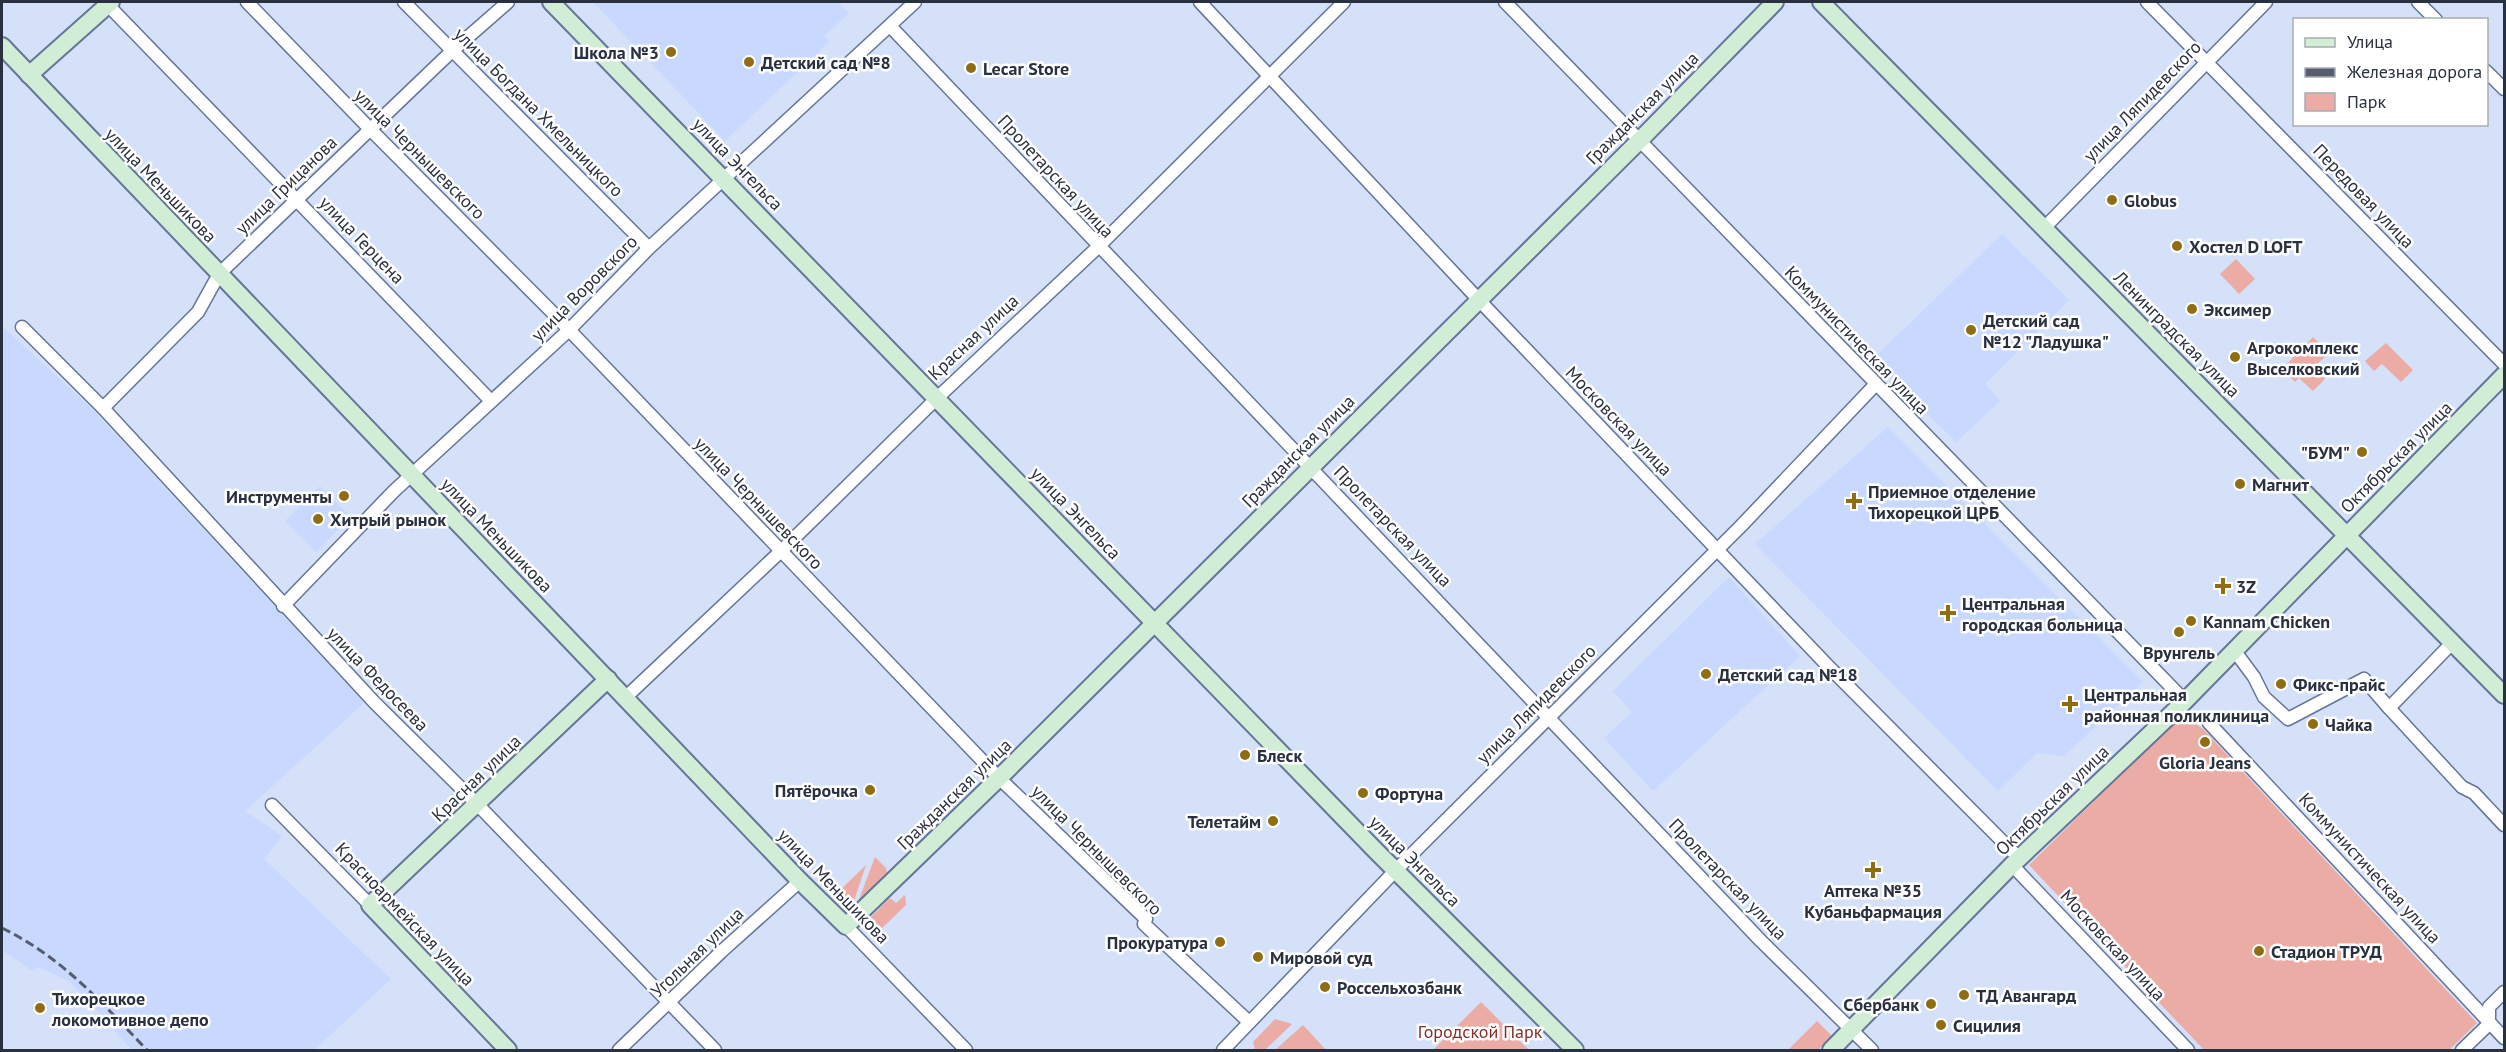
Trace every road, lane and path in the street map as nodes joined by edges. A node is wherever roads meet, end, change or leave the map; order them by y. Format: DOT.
graph roads {
  1 [pos="108,2"];
  2 [pos="247,2"];
  3 [pos="404,2"];
  4 [pos="508,2"];
  5 [pos="551,2"];
  6 [pos="915,2"];
  7 [pos="1200,2"];
  8 [pos="1344,2"];
  9 [pos="1505,2"];
  10 [pos="1775,2"];
  11 [pos="1821,2"];
  12 [pos="2147,2"];
  13 [pos="2266,2"];
  14 [pos="2418,2"];
  15 [pos="2434,18"];
  16 [pos="890,26"];
  17 [pos="2,46"];
  18 [pos="452,51"];
  19 [pos="2206,61"];
  20 [pos="2488,72"];
  21 [pos="29,75"];
  22 [pos="1270,75"];
  23 [pos="2505,89"];
  24 [pos="370,129"];
  25 [pos="1640,140"];
  26 [pos="724,178"];
  27 [pos="297,198"];
  28 [pos="2044,227"];
  29 [pos="1098,247"];
  30 [pos="649,248"];
  31 [pos="219,274"];
  32 [pos="1478,299"];
  33 [pos="22,327"];
  34 [pos="569,330"];
  35 [pos="2505,364"];
  36 [pos="2505,375"];
  37 [pos="1875,385"];
  38 [pos="936,399"];
  39 [pos="491,401"];
  40 [pos="103,408"];
  41 [pos="1311,466"];
  42 [pos="412,475"];
  43 [pos="2347,534"];
  44 [pos="1717,548"];
  45 [pos="781,552"];
  46 [pos="283,606"];
  47 [pos="1155,622"];
  48 [pos="2453,642"];
  49 [pos="2234,650"];
  50 [pos="608,679"];
  51 [pos="2505,695"];
  52 [pos="626,697"];
  53 [pos="2185,701"];
  54 [pos="2389,708"];
  55 [pos="1548,717"];
  56 [pos="2210,723"];
  57 [pos="999,778"];
  58 [pos="477,804"];
  59 [pos="272,805"];
  60 [pos="2505,825"];
  61 [pos="2016,861"];
  62 [pos="1396,870"];
  63 [pos="800,881"];
  64 [pos="370,905"];
  65 [pos="846,926"];
  66 [pos="2505,993"];
  67 [pos="670,1003"];
  68 [pos="1249,1022"];
  69 [pos="2489,1024"];
  70 [pos="1851,1031"];
  71 [pos="2505,1038"];
  72 [pos="508,1050"];
  73 [pos="619,1050"];
  74 [pos="715,1050"];
  75 [pos="966,1050"];
  76 [pos="1223,1050"];
  77 [pos="1575,1050"];
  78 [pos="1831,1050"];
  79 [pos="1872,1050"];
  80 [pos="2188,1050"];
  81 [pos="2462,1050"];
  1 -- 21 [label="main road"];
  1 -- 27 [label="street, улица Герцена"];
  2 -- 24 [label="street, улица Чернышевского"];
  3 -- 18 [label="street, улица Богдана Хмельницкого"];
  4 -- 18 [label="street, улица Грицанова"];
  5 -- 26 [label="main road, улица Энгельса"];
  6 -- 16 [label="street, улица Воровского"];
  7 -- 22 [label="street, Московская улица"];
  8 -- 22 [label="street, Красная улица"];
  9 -- 25 [label="street, Коммунистическая улица"];
  10 -- 25 [label="main road, Гражданская улица"];
  11 -- 28 [label="main road, Ленинградская улица"];
  12 -- 19 [label="street, Передовая улица"];
  13 -- 19 [label="street, улица Ляпидевского"];
  14 -- 15 [label="street"];
  16 -- 26 [label="street, улица Воровского"];
  16 -- 29 [label="street, Пролетарская улица"];
  17 -- 21 [label="main road, улица Меньшикова"];
  18 -- 24 [label="street, улица Грицанова"];
  18 -- 30 [label="street, улица Богдана Хмельницкого"];
  19 -- 28 [label="street, улица Ляпидевского"];
  19 -- 35 [label="street, Передовая улица"];
  20 -- 23 [label="street"];
  21 -- 31 [label="main road, улица Меньшикова"];
  22 -- 29 [label="street, Красная улица"];
  22 -- 32 [label="street, Московская улица"];
  24 -- 27 [label="street, улица Грицанова"];
  24 -- 34 [label="street, улица Чернышевского"];
  25 -- 32 [label="main road, Гражданская улица"];
  25 -- 37 [label="street, Коммунистическая улица"];
  26 -- 30 [label="street, улица Воровского"];
  26 -- 38 [label="main road, улица Энгельса"];
  27 -- 31 [label="street, улица Грицанова"];
  27 -- 39 [label="street, улица Герцена"];
  28 -- 43 [label="main road, Ленинградская улица"];
  29 -- 38 [label="street, Красная улица"];
  29 -- 41 [label="street, Пролетарская улица"];
  30 -- 34 [label="street, улица Воровского"];
  31 -- 40 [label="street, улица Грицанова"];
  31 -- 42 [label="main road, улица Меньшикова"];
  32 -- 41 [label="main road, Гражданская улица"];
  32 -- 44 [label="street, Московская улица"];
  33 -- 40 [label="street, улица Федосеева"];
  34 -- 39 [label="street, улица Воровского"];
  34 -- 45 [label="street, улица Чернышевского"];
  36 -- 43 [label="main road, Октябрьская улица"];
  37 -- 44 [label="street, улица Ляпидевского"];
  37 -- 53 [label="street, Коммунистическая улица"];
  38 -- 45 [label="street, Красная улица"];
  38 -- 47 [label="main road, улица Энгельса"];
  39 -- 42 [label="street, улица Воровского"];
  40 -- 46 [label="street, улица Федосеева"];
  41 -- 47 [label="main road, Гражданская улица"];
  41 -- 55 [label="street, Пролетарская улица"];
  42 -- 46 [label="street, улица Воровского"];
  42 -- 50 [label="main road, улица Меньшикова"];
  43 -- 48 [label="main road, Ленинградская улица"];
  43 -- 49 [label="main road, Октябрьская улица"];
  44 -- 55 [label="street, улица Ляпидевского"];
  44 -- 61 [label="street, Московская улица"];
  45 -- 52 [label="street, Красная улица"];
  45 -- 57 [label="street, улица Чернышевского"];
  46 -- 58 [label="street, улица Федосеева"];
  47 -- 57 [label="main road, Гражданская улица"];
  47 -- 62 [label="main road, улица Энгельса"];
  48 -- 51 [label="main road, Ленинградская улица"];
  48 -- 54 [label="street"];
  49 -- 53 [label="main road, Октябрьская улица"];
  49 -- 54 [label="street"];
  50 -- 52 [label="main road, улица Меньшикова"];
  50 -- 58 [label="main road, Красная улица"];
  52 -- 63 [label="main road, улица Меньшикова"];
  53 -- 61 [label="main road, Октябрьская улица"];
  54 -- 60 [label="street"];
  55 -- 62 [label="street, улица Ляпидевского"];
  55 -- 70 [label="street, Пролетарская улица"];
  56 -- 69 [label="street, Коммунистическая улица"];
  57 -- 65 [label="main road, Гражданская улица"];
  57 -- 68 [label="street, улица Чернышевского"];
  58 -- 64 [label="main road, Красная улица"];
  58 -- 67 [label="street, улица Федосеева"];
  59 -- 64 [label="street, Красноармейская улица"];
  61 -- 70 [label="main road, Октябрьская улица"];
  61 -- 80 [label="street, Московская улица"];
  62 -- 68 [label="street, улица Ляпидевского"];
  62 -- 77 [label="main road, улица Энгельса"];
  63 -- 65 [label="main road, улица Меньшикова"];
  63 -- 67 [label="street, Угольная улица"];
  64 -- 72 [label="main road, Красноармейская улица"];
  65 -- 75 [label="street, улица Меньшикова"];
  66 -- 69 [label="street"];
  67 -- 73 [label="street, Угольная улица"];
  67 -- 74 [label="street, улица Федосеева"];
  68 -- 76 [label="street, улица Ляпидевского"];
  69 -- 71 [label="street, Коммунистическая улица"];
  69 -- 81 [label="street"];
  70 -- 78 [label="main road, Октябрьская улица"];
  70 -- 79 [label="street, Пролетарская улица"];
}
